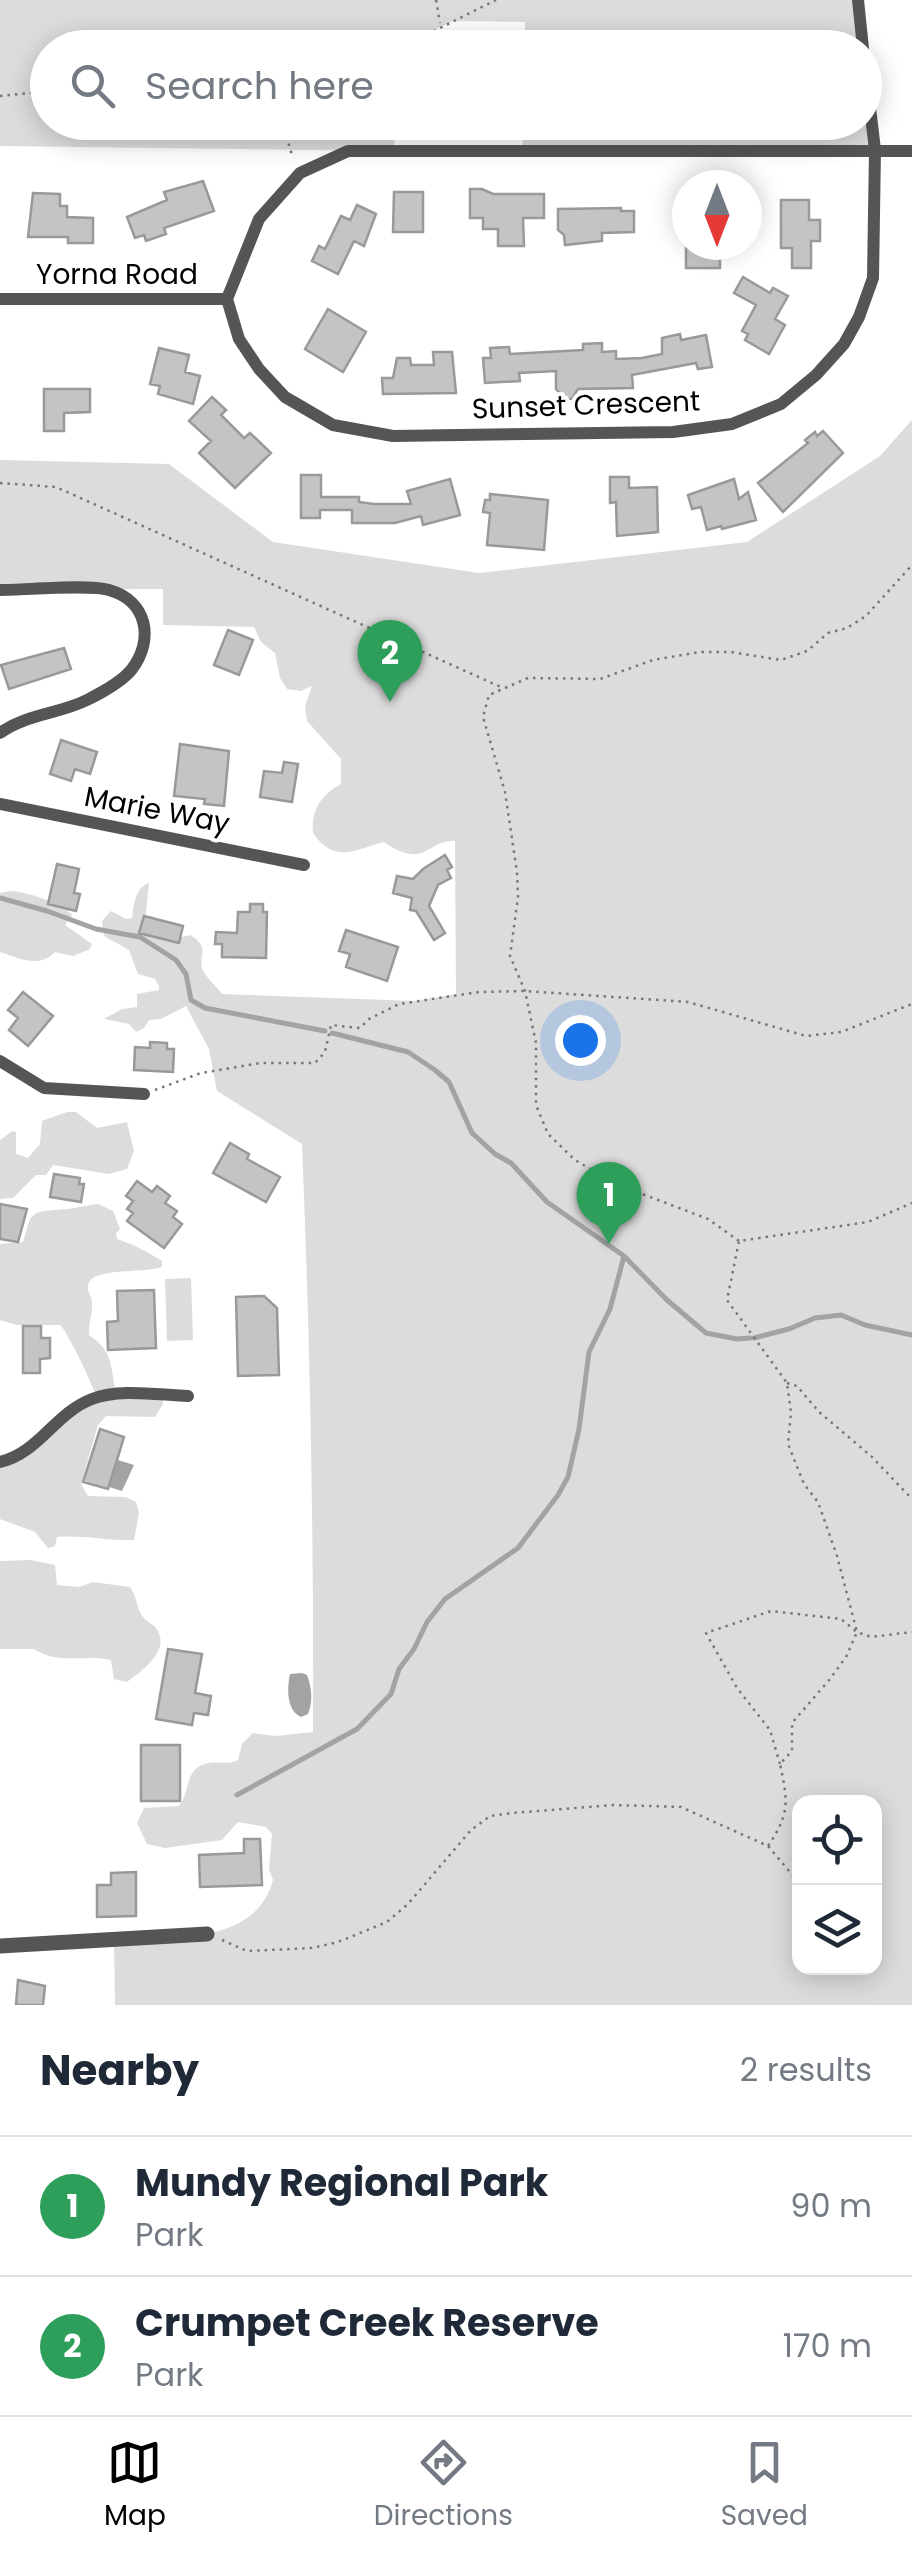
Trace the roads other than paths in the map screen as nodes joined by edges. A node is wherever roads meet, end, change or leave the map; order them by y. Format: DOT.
graph roads {
  1 [pos="858,0"];
  2 [pos="862,30"];
  3 [pos="874,140"];
  4 [pos="875,150"];
  5 [pos="912,150"];
  6 [pos="0,299"];
  7 [pos="228,299"];
  8 [pos="0,590"];
  9 [pos="0,732"];
  10 [pos="0,804"];
  11 [pos="304,865"];
  12 [pos="0,1061"];
  13 [pos="144,1094"];
  14 [pos="188,1396"];
  15 [pos="0,1462"];
  16 [pos="207,1934"];
  17 [pos="0,1946"];
  1 -- 2 [label="street"];
  3 -- 4 [label="street, Sunset Crescent"];
  4 -- 5 [label="street, Yorna Road"];
  4 -- 7 [label="street, Yorna Road"];
  4 -- 7 [label="street, Sunset Crescent"];
  6 -- 7 [label="street, Yorna Road"];
  8 -- 9 [label="street"];
  10 -- 11 [label="street, Marie Way"];
  12 -- 13 [label="street"];
  14 -- 15 [label="street"];
  16 -- 17 [label="street"];
}
